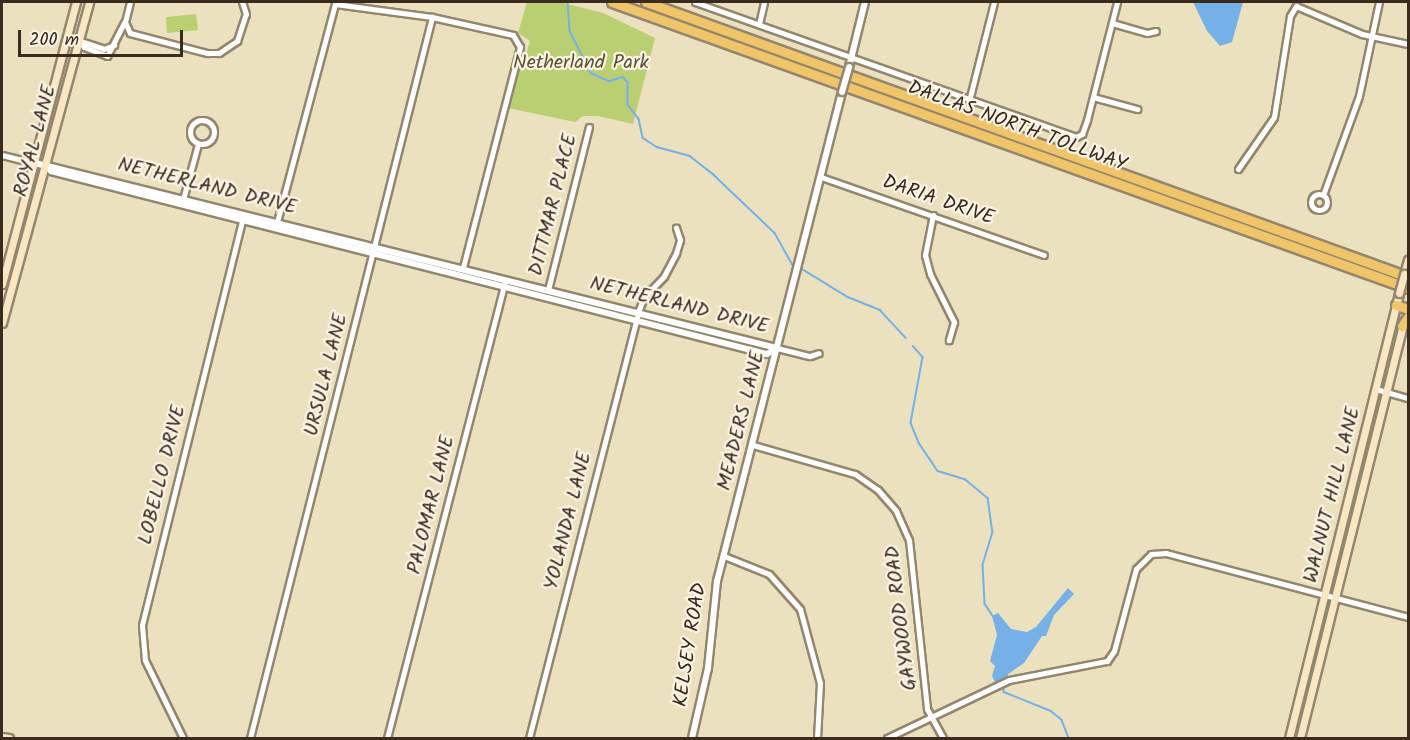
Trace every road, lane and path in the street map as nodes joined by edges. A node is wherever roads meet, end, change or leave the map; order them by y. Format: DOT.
graph roads {
  1 [pos="76,2"];
  2 [pos="89,2"];
  3 [pos="130,2"];
  4 [pos="242,2"];
  5 [pos="612,2"];
  6 [pos="646,2"];
  7 [pos="695,2"];
  8 [pos="764,2"];
  9 [pos="865,2"];
  10 [pos="994,2"];
  11 [pos="1117,2"];
  12 [pos="1379,2"];
  13 [pos="432,17"];
  14 [pos="125,22"];
  15 [pos="1112,23"];
  16 [pos="759,24"];
  17 [pos="1156,31"];
  18 [pos="68,37"];
  19 [pos="1374,38"];
  20 [pos="80,41"];
  21 [pos="1408,44"];
  22 [pos="851,57"];
  23 [pos="1093,97"];
  24 [pos="52,100"];
  25 [pos="969,101"];
  26 [pos="63,105"];
  27 [pos="1137,109"];
  28 [pos="589,128"];
  29 [pos="198,144"];
  30 [pos="2,155"];
  31 [pos="35,163"];
  32 [pos="47,166"];
  33 [pos="1238,169"];
  34 [pos="821,177"];
  35 [pos="1323,195"];
  36 [pos="182,201"];
  37 [pos="933,214"];
  38 [pos="243,217"];
  39 [pos="277,222"];
  40 [pos="676,228"];
  41 [pos="309,233"];
  42 [pos="374,250"];
  43 [pos="1044,255"];
  44 [pos="1408,260"];
  45 [pos="441,262"];
  46 [pos="6,266"];
  47 [pos="464,268"];
  48 [pos="17,269"];
  49 [pos="439,270"];
  50 [pos="1407,273"];
  51 [pos="504,283"];
  52 [pos="2,284"];
  53 [pos="1408,288"];
  54 [pos="548,290"];
  55 [pos="1396,305"];
  56 [pos="1408,309"];
  57 [pos="638,312"];
  58 [pos="636,320"];
  59 [pos="2,322"];
  60 [pos="1402,326"];
  61 [pos="949,340"];
  62 [pos="777,348"];
  63 [pos="819,353"];
  64 [pos="1376,389"];
  65 [pos="1387,392"];
  66 [pos="1408,398"];
  67 [pos="753,445"];
  68 [pos="724,556"];
  69 [pos="1326,594"];
  70 [pos="1337,598"];
  71 [pos="1408,617"];
  72 [pos="930,718"];
  73 [pos="2,736"];
  74 [pos="9,738"];
  75 [pos="183,738"];
  76 [pos="250,738"];
  77 [pos="387,738"];
  78 [pos="529,738"];
  79 [pos="692,738"];
  80 [pos="817,738"];
  81 [pos="887,738"];
  82 [pos="943,738"];
  83 [pos="1289,738"];
  84 [pos="1300,738"];
  1 -- 18 [label="main road, ROYAL LANE"];
  2 -- 20 [label="main road, ROYAL LANE"];
  3 -- 14 [label="street"];
  4 -- 14 [label="street"];
  5 -- 53 [label="highway, DALLAS NORTH TOLLWAY"];
  6 -- 50 [label="highway, DALLAS NORTH TOLLWAY"];
  7 -- 16 [label="street"];
  8 -- 16 [label="street"];
  9 -- 22 [label="street, MEADERS LANE"];
  10 -- 25 [label="street"];
  11 -- 15 [label="street"];
  12 -- 19 [label="street"];
  13 -- 39 [label="street"];
  13 -- 42 [label="street, URSULA LANE"];
  13 -- 47 [label="street"];
  14 -- 20 [label="street"];
  15 -- 17 [label="street"];
  15 -- 23 [label="street"];
  16 -- 22 [label="street"];
  18 -- 20 [label="main road"];
  18 -- 24 [label="main road, ROYAL LANE"];
  19 -- 21 [label="street"];
  19 -- 33 [label="street"];
  19 -- 35 [label="street"];
  20 -- 26 [label="main road, ROYAL LANE"];
  22 -- 25 [label="street"];
  22 -- 34 [label="street, MEADERS LANE, bridge"];
  23 -- 25 [label="street"];
  23 -- 27 [label="street"];
  24 -- 26 [label="main road"];
  24 -- 31 [label="main road, ROYAL LANE"];
  26 -- 32 [label="main road, ROYAL LANE"];
  28 -- 54 [label="street, DITTMAR PLACE"];
  29 -- 29 [label="street"];
  29 -- 36 [label="street"];
  30 -- 31 [label="street, NETHERLAND DRIVE"];
  31 -- 32 [label="street, NETHERLAND DRIVE"];
  31 -- 46 [label="main road, ROYAL LANE"];
  32 -- 36 [label="street, NETHERLAND DRIVE"];
  32 -- 48 [label="main road, ROYAL LANE"];
  34 -- 37 [label="street, DARIA DRIVE"];
  34 -- 62 [label="street, MEADERS LANE"];
  36 -- 38 [label="street, NETHERLAND DRIVE"];
  37 -- 43 [label="street, DARIA DRIVE"];
  37 -- 61 [label="street"];
  38 -- 39 [label="street, NETHERLAND DRIVE"];
  38 -- 41 [label="street, NETHERLAND DRIVE"];
  38 -- 75 [label="street, LOBELLO DRIVE"];
  39 -- 41 [label="street, NETHERLAND DRIVE"];
  40 -- 57 [label="street, YOLANDA LANE"];
  41 -- 42 [label="street, NETHERLAND DRIVE"];
  42 -- 45 [label="street, NETHERLAND DRIVE"];
  42 -- 49 [label="street, NETHERLAND DRIVE"];
  42 -- 76 [label="street, URSULA LANE"];
  44 -- 50 [label="main road, WALNUT HILL LANE"];
  45 -- 47 [label="street, NETHERLAND DRIVE"];
  45 -- 49 [label="street"];
  46 -- 48 [label="main road"];
  46 -- 52 [label="main road, ROYAL LANE"];
  47 -- 51 [label="street, NETHERLAND DRIVE"];
  48 -- 59 [label="main road, ROYAL LANE"];
  49 -- 51 [label="street, NETHERLAND DRIVE"];
  50 -- 55 [label="main road, WALNUT HILL LANE, bridge"];
  51 -- 54 [label="street, NETHERLAND DRIVE"];
  51 -- 58 [label="street, NETHERLAND DRIVE"];
  51 -- 77 [label="street, PALOMAR LANE"];
  54 -- 57 [label="street, NETHERLAND DRIVE"];
  55 -- 56 [label="highway"];
  55 -- 64 [label="main road, WALNUT HILL LANE"];
  56 -- 60 [label="highway"];
  57 -- 58 [label="street, YOLANDA LANE"];
  57 -- 62 [label="street, NETHERLAND DRIVE"];
  58 -- 62 [label="street, NETHERLAND DRIVE"];
  58 -- 78 [label="street, YOLANDA LANE"];
  60 -- 65 [label="main road, WALNUT HILL LANE"];
  62 -- 63 [label="street"];
  62 -- 67 [label="street, MEADERS LANE"];
  64 -- 65 [label="street"];
  64 -- 69 [label="main road, WALNUT HILL LANE"];
  65 -- 66 [label="street"];
  65 -- 70 [label="main road, WALNUT HILL LANE"];
  67 -- 68 [label="street, MEADERS LANE"];
  67 -- 72 [label="street, GAYWOOD ROAD"];
  68 -- 79 [label="street, KELSEY ROAD"];
  68 -- 80 [label="street"];
  69 -- 70 [label="street"];
  69 -- 72 [label="street"];
  69 -- 83 [label="main road, WALNUT HILL LANE"];
  70 -- 71 [label="street"];
  70 -- 84 [label="main road, WALNUT HILL LANE"];
  72 -- 81 [label="street"];
  72 -- 82 [label="street, GAYWOOD ROAD"];
  73 -- 74 [label="main road"];
}
